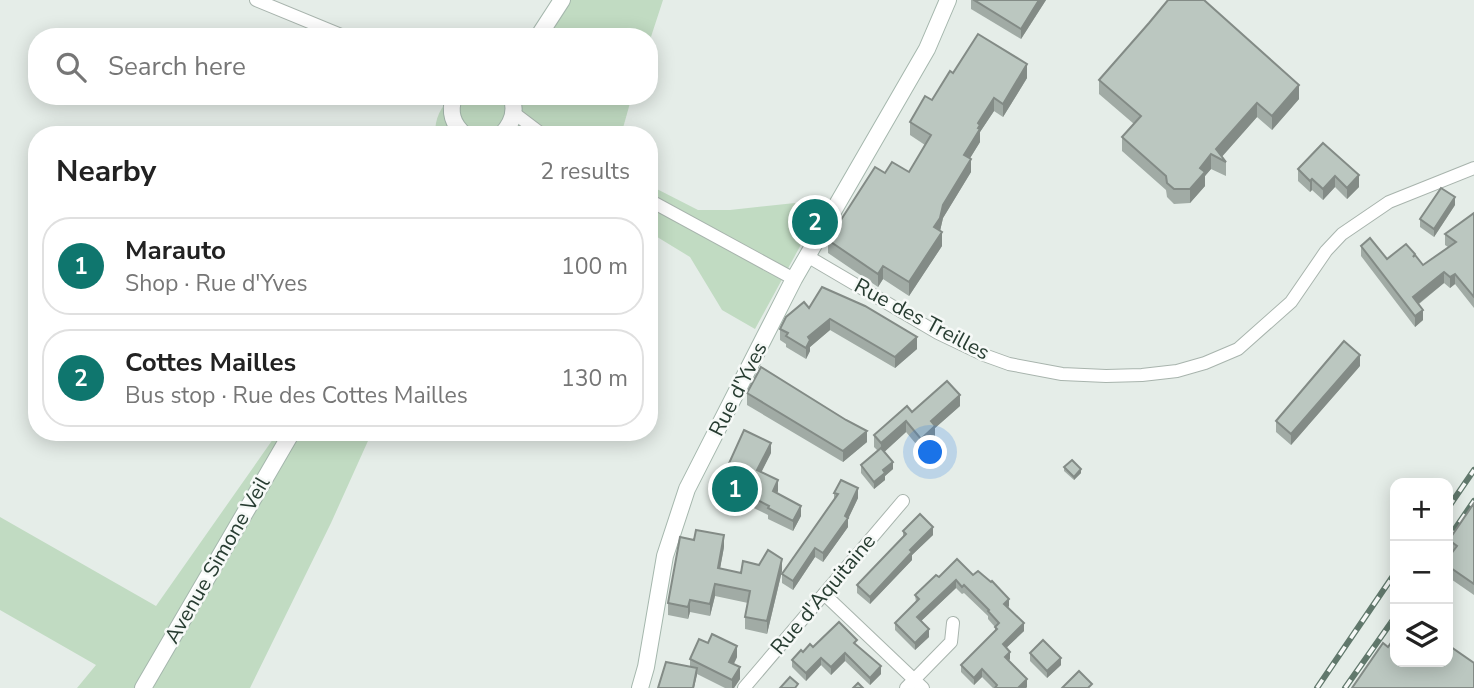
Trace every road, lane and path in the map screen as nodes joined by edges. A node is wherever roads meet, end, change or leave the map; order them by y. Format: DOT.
graph roads {
  1 [pos="256,0"];
  2 [pos="562,0"];
  3 [pos="948,0"];
  4 [pos="324,28"];
  5 [pos="543,28"];
  6 [pos="514,105"];
  7 [pos="514,113"];
  8 [pos="508,126"];
  9 [pos="531,126"];
  10 [pos="1474,168"];
  11 [pos="658,205"];
  12 [pos="807,256"];
  13 [pos="794,279"];
  14 [pos="287,441"];
  15 [pos="903,501"];
  16 [pos="824,594"];
  17 [pos="953,623"];
  18 [pos="915,685"];
  19 [pos="143,688"];
  20 [pos="640,688"];
  21 [pos="744,688"];
  1 -- 4 [label="street"];
  2 -- 5 [label="street"];
  3 -- 12 [label="street, Rue d'Yves"];
  6 -- 7 [label="street"];
  7 -- 8 [label="street"];
  7 -- 9 [label="street"];
  10 -- 12 [label="street, Rue des Treilles"];
  11 -- 13 [label="street"];
  12 -- 13 [label="street, Rue d'Yves"];
  13 -- 20 [label="street, Rue d'Yves"];
  14 -- 19 [label="street, Avenue Simone Veil"];
  15 -- 16 [label="street, Rue d'Aquitaine"];
  16 -- 18 [label="street"];
  16 -- 21 [label="street, Rue d'Aquitaine"];
  17 -- 18 [label="street"];
}
